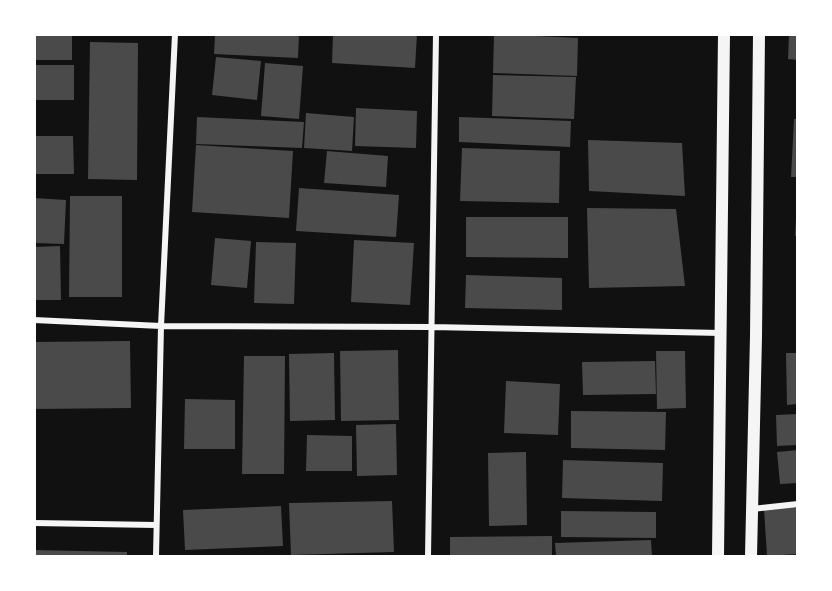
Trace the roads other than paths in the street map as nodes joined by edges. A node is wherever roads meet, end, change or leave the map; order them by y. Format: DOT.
graph roads {
  1 [pos="175,34"];
  2 [pos="436,34"];
  3 [pos="724,34"];
  4 [pos="759,34"];
  5 [pos="34,320"];
  6 [pos="161,326"];
  7 [pos="432,327"];
  8 [pos="721,333"];
  9 [pos="798,504"];
  10 [pos="752,510"];
  11 [pos="34,523"];
  12 [pos="156,525"];
  13 [pos="156,556"];
  14 [pos="428,556"];
  15 [pos="718,556"];
  16 [pos="751,556"];
  1 -- 6 [label="street"];
  2 -- 7 [label="street"];
  3 -- 8 [label="main road"];
  4 -- 10 [label="main road"];
  5 -- 6 [label="street"];
  6 -- 7 [label="street"];
  6 -- 12 [label="street"];
  7 -- 8 [label="street"];
  7 -- 14 [label="street"];
  8 -- 15 [label="main road"];
  9 -- 10 [label="street"];
  10 -- 16 [label="main road"];
  11 -- 12 [label="street"];
  12 -- 13 [label="street"];
}
